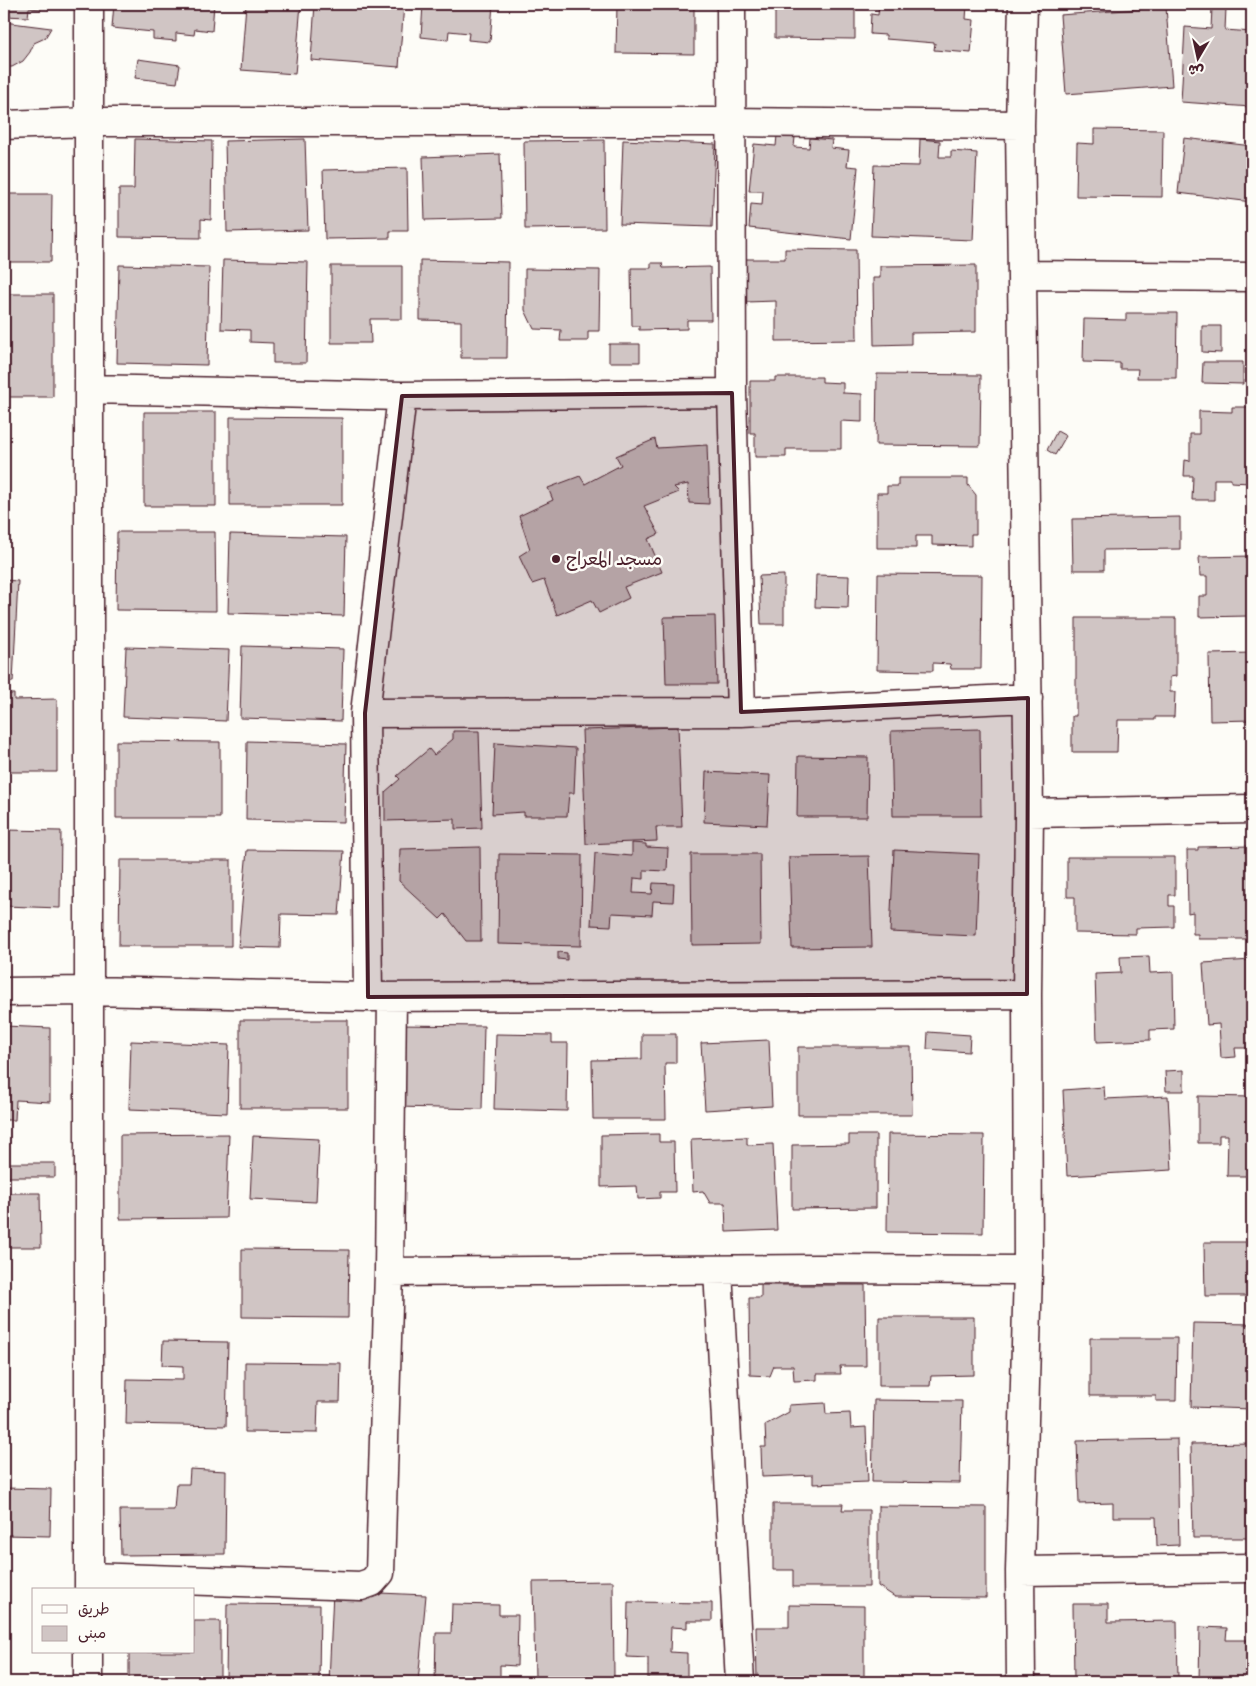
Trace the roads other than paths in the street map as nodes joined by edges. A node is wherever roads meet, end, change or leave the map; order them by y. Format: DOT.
graph roads {
  1 [pos="89,4"];
  2 [pos="731,4"];
  3 [pos="1022,4"];
  4 [pos="89,122"];
  5 [pos="732,122"];
  6 [pos="4,125"];
  7 [pos="1020,125"];
  8 [pos="1022,275"];
  9 [pos="1252,277"];
  10 [pos="89,389"];
  11 [pos="732,393"];
  12 [pos="402,396"];
  13 [pos="1028,698"];
  14 [pos="740,712"];
  15 [pos="365,713"];
  16 [pos="1252,809"];
  17 [pos="1029,813"];
  18 [pos="90,991"];
  19 [pos="4,992"];
  20 [pos="1027,994"];
  21 [pos="380,997"];
  22 [pos="718,1270"];
  23 [pos="1028,1270"];
  24 [pos="389,1272"];
  25 [pos="1252,1568"];
  26 [pos="1020,1570"];
  27 [pos="89,1583"];
  28 [pos="88,1654"];
  29 [pos="88,1682"];
  30 [pos="740,1682"];
  31 [pos="1020,1682"];
  1 -- 4 [label="street"];
  2 -- 5 [label="street"];
  3 -- 7 [label="street"];
  4 -- 5 [label="street"];
  4 -- 6 [label="street"];
  4 -- 10 [label="street"];
  5 -- 7 [label="street"];
  5 -- 11 [label="street"];
  7 -- 8 [label="street"];
  8 -- 9 [label="street"];
  8 -- 13 [label="street"];
  10 -- 12 [label="street"];
  10 -- 18 [label="street"];
  11 -- 12 [label="street"];
  11 -- 14 [label="street"];
  12 -- 15 [label="street"];
  13 -- 14 [label="street"];
  13 -- 17 [label="street"];
  14 -- 15 [label="street"];
  15 -- 21 [label="street"];
  16 -- 17 [label="street"];
  17 -- 20 [label="street"];
  18 -- 19 [label="street"];
  18 -- 21 [label="street"];
  18 -- 27 [label="street"];
  20 -- 21 [label="street"];
  20 -- 23 [label="street"];
  21 -- 24 [label="street"];
  22 -- 23 [label="street"];
  22 -- 24 [label="street"];
  22 -- 30 [label="street"];
  23 -- 26 [label="street"];
  24 -- 27 [label="street"];
  25 -- 26 [label="street"];
  26 -- 31 [label="street"];
  28 -- 29 [label="street"];
}
